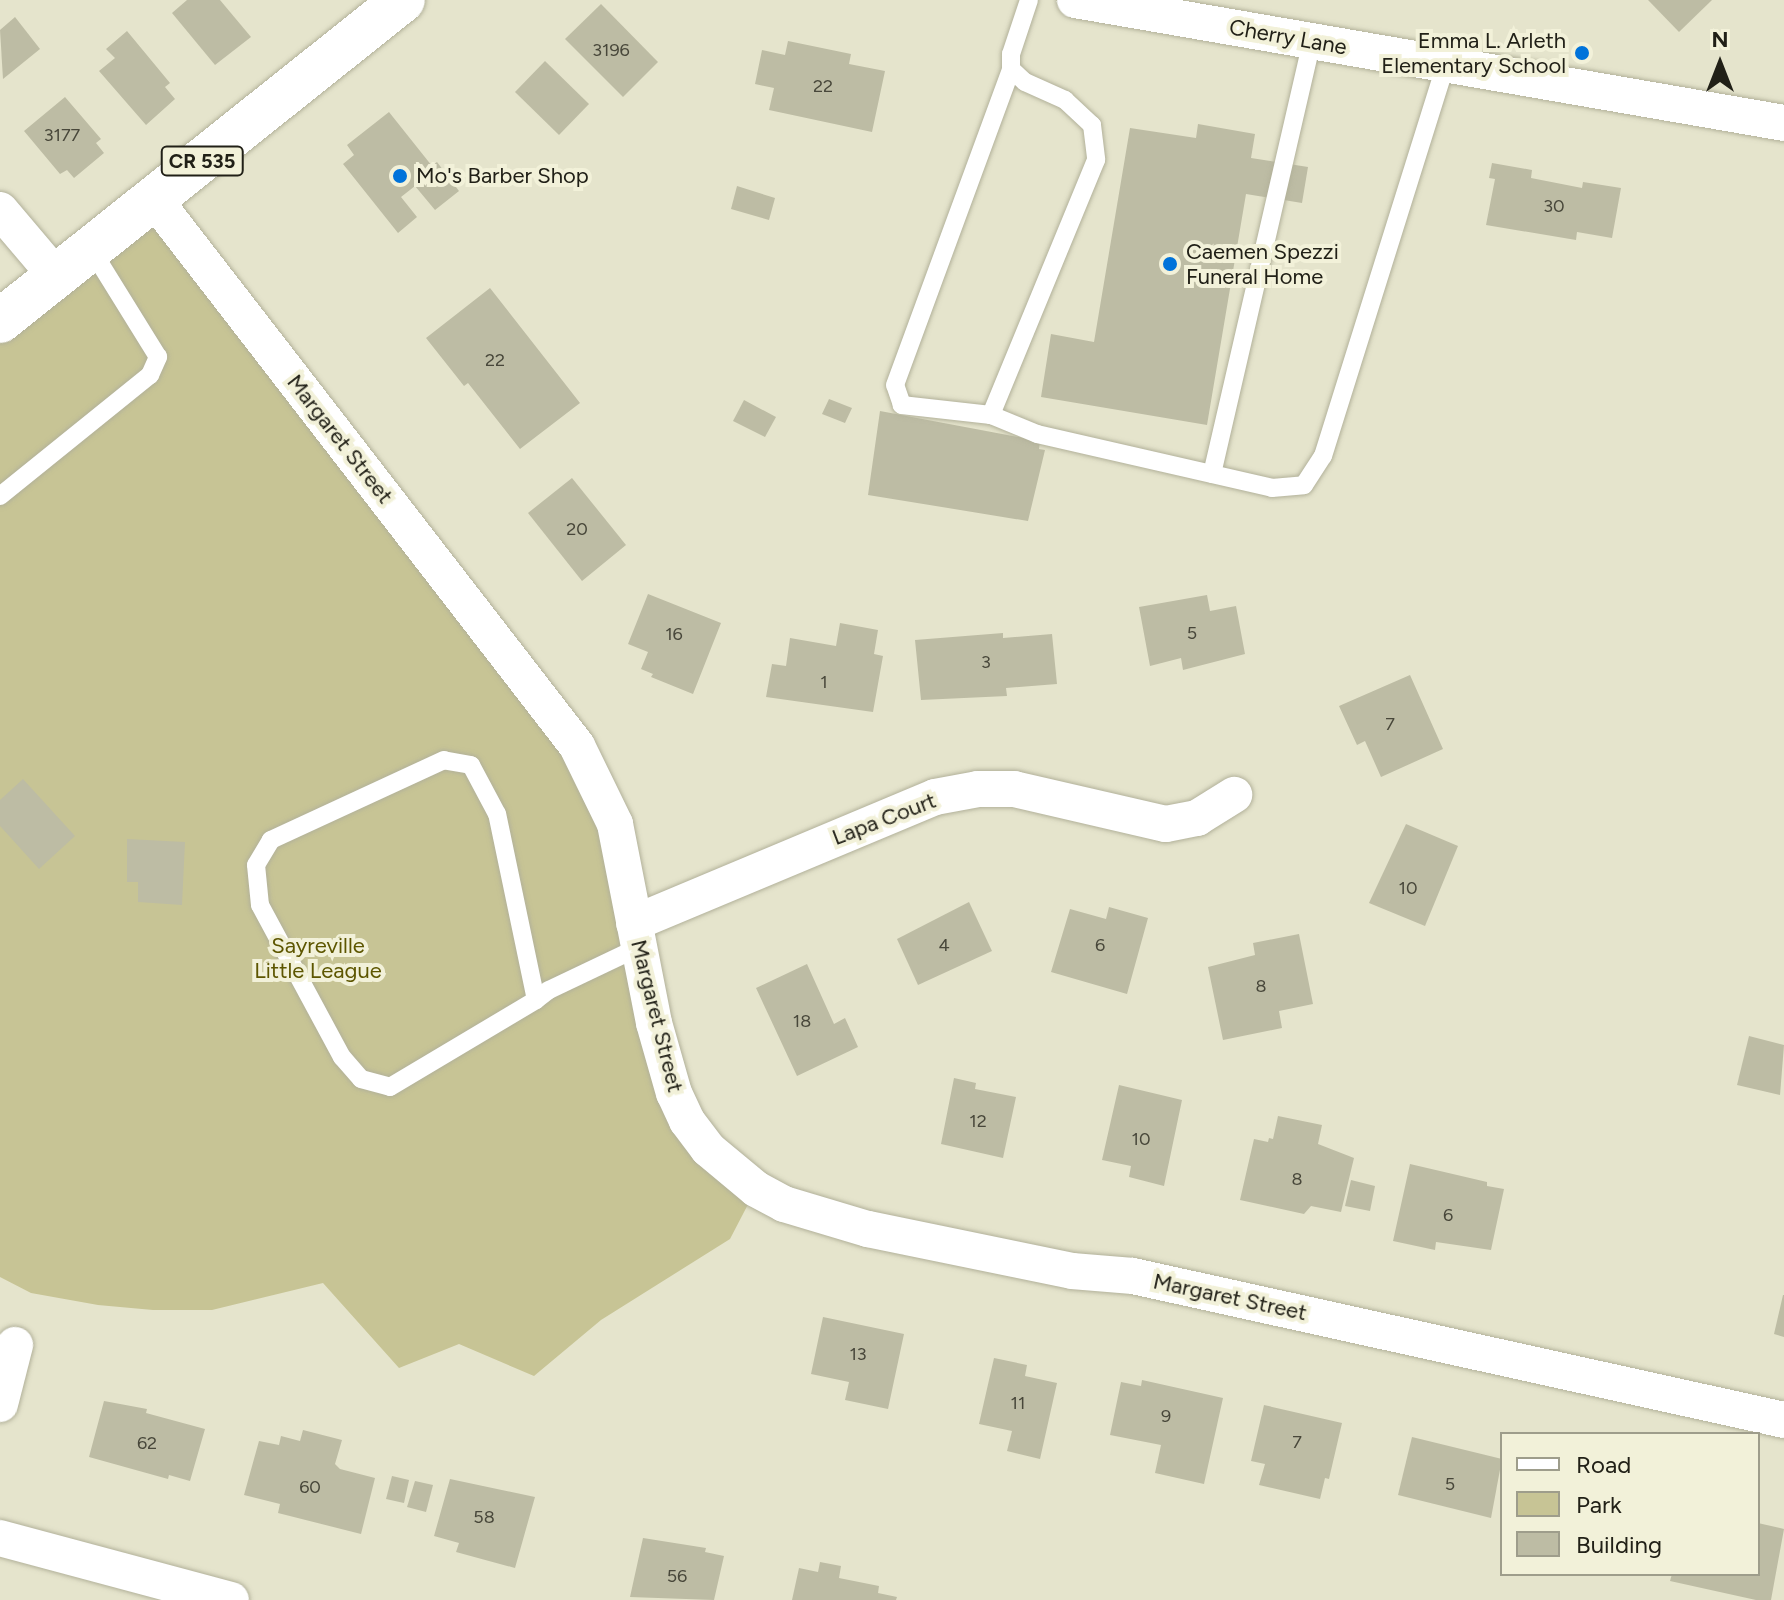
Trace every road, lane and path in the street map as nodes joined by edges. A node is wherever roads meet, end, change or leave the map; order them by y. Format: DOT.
graph roads {
  1 [pos="403,0"];
  2 [pos="1029,0"];
  3 [pos="1075,0"];
  4 [pos="1312,41"];
  5 [pos="1446,64"];
  6 [pos="1011,69"];
  7 [pos="1784,123"];
  8 [pos="154,199"];
  9 [pos="0,210"];
  10 [pos="91,249"];
  11 [pos="56,276"];
  12 [pos="0,321"];
  13 [pos="991,415"];
  14 [pos="1212,474"];
  15 [pos="0,496"];
  16 [pos="1234,795"];
  17 [pos="637,935"];
  18 [pos="536,1000"];
  19 [pos="15,1345"];
  20 [pos="0,1404"];
  21 [pos="1784,1420"];
  22 [pos="0,1538"];
  23 [pos="231,1600"];
  1 -- 8 [label="main road, CR 535"];
  2 -- 6 [label="lane"];
  3 -- 4 [label="street, Cherry Lane"];
  4 -- 5 [label="street, Cherry Lane"];
  4 -- 14 [label="lane"];
  5 -- 7 [label="street, Cherry Lane"];
  5 -- 14 [label="lane"];
  6 -- 13 [label="lane"];
  6 -- 13 [label="lane"];
  8 -- 10 [label="main road, CR 535"];
  8 -- 17 [label="street, Margaret Street"];
  9 -- 11 [label="street"];
  10 -- 11 [label="main road, CR 535"];
  10 -- 15 [label="lane"];
  11 -- 12 [label="main road, CR 535"];
  13 -- 14 [label="lane"];
  16 -- 17 [label="street, Lapa Court"];
  17 -- 18 [label="lane"];
  17 -- 21 [label="street, Margaret Street"];
  18 -- 18 [label="lane"];
  19 -- 20 [label="street"];
  22 -- 23 [label="street"];
}
